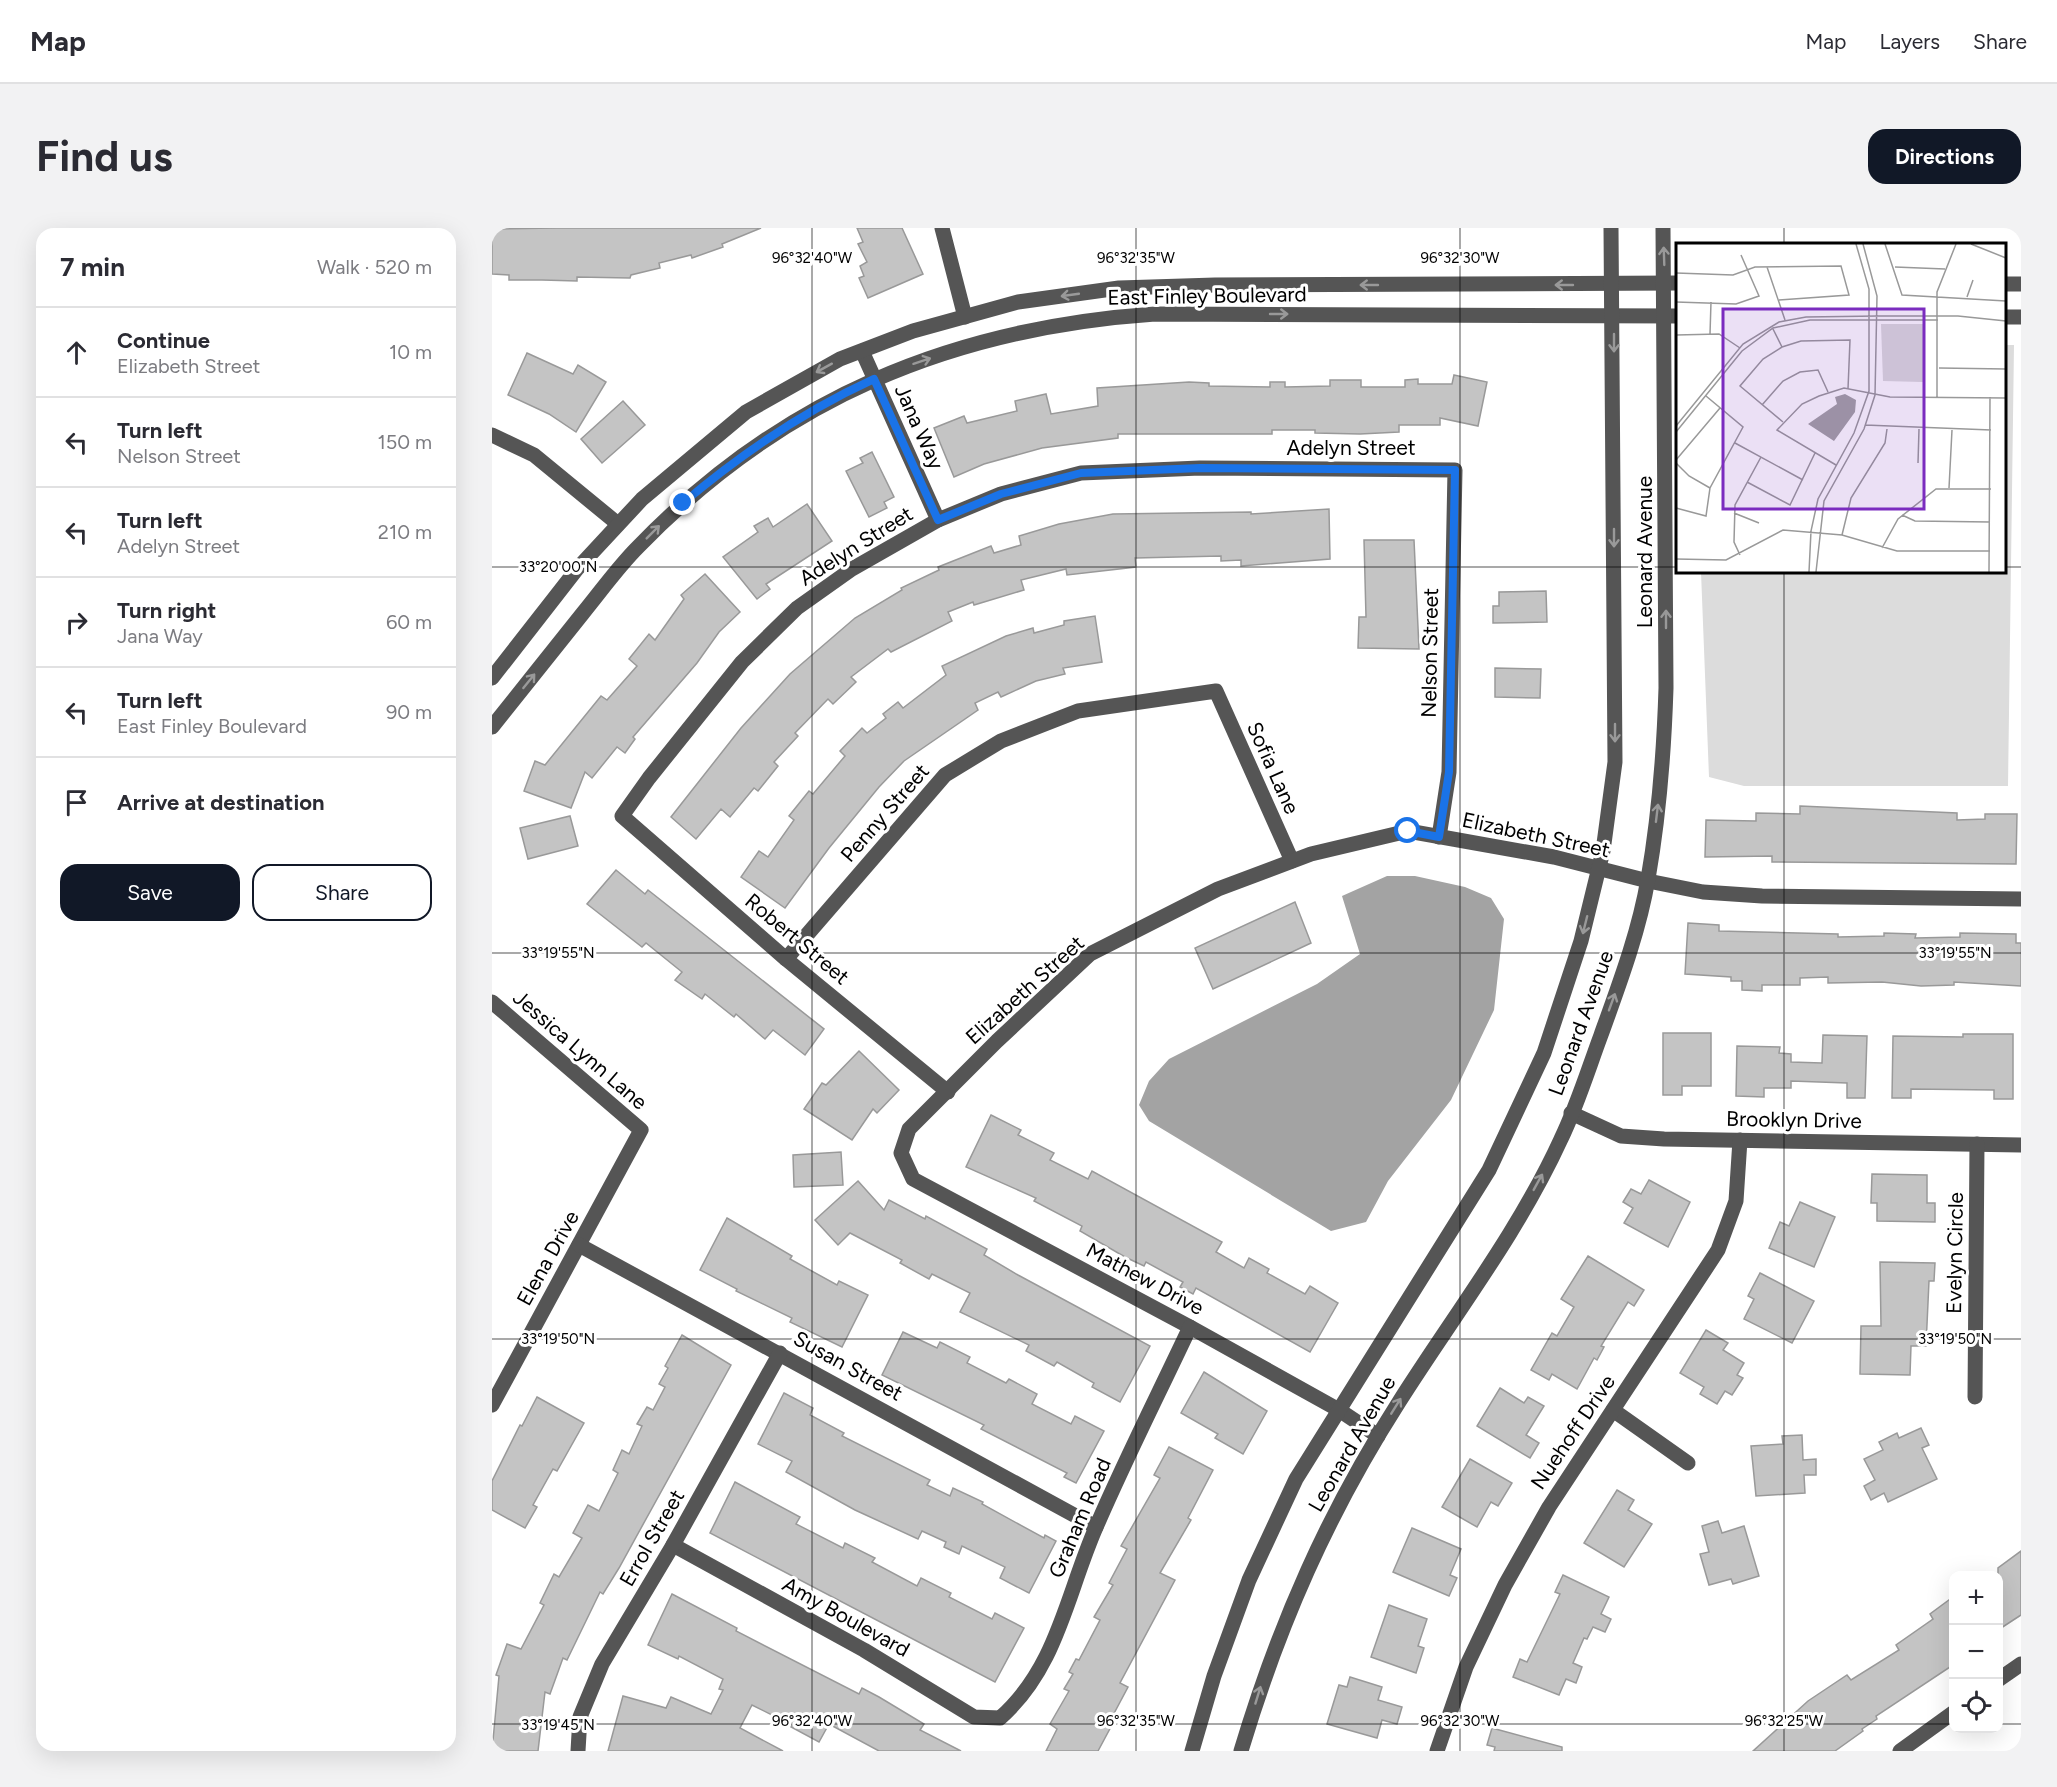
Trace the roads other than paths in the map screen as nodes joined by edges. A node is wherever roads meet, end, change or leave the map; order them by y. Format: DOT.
graph roads {
  1 [pos="942,228"];
  2 [pos="1611,228"];
  3 [pos="1663,228"];
  4 [pos="1671,283"];
  5 [pos="1614,284"];
  6 [pos="1614,316"];
  7 [pos="1671,316"];
  8 [pos="965,317"];
  9 [pos="862,351"];
  10 [pos="874,379"];
  11 [pos="492,435"];
  12 [pos="1455,470"];
  13 [pos="938,520"];
  14 [pos="618,524"];
  15 [pos="492,678"];
  16 [pos="1216,691"];
  17 [pos="492,727"];
  18 [pos="622,816"];
  19 [pos="1439,837"];
  20 [pos="1292,861"];
  21 [pos="1599,869"];
  22 [pos="1648,881"];
  23 [pos="2021,899"];
  24 [pos="786,959"];
  25 [pos="492,1002"];
  26 [pos="948,1092"];
  27 [pos="1571,1113"];
  28 [pos="641,1130"];
  29 [pos="1740,1140"];
  30 [pos="1977,1144"];
  31 [pos="2021,1145"];
  32 [pos="901,1153"];
  33 [pos="579,1245"];
  34 [pos="1190,1327"];
  35 [pos="780,1353"];
  36 [pos="1975,1397"];
  37 [pos="492,1405"];
  38 [pos="1339,1410"];
  39 [pos="1613,1410"];
  40 [pos="1378,1436"];
  41 [pos="1688,1463"];
  42 [pos="1096,1527"];
  43 [pos="673,1545"];
  44 [pos="2021,1664"];
  45 [pos="1999,1679"];
  46 [pos="1949,1715"];
  47 [pos="1000,1718"];
  48 [pos="578,1751"];
  49 [pos="1192,1751"];
  50 [pos="1241,1751"];
  51 [pos="1437,1751"];
  52 [pos="1900,1751"];
  1 -- 8 [label="street"];
  2 -- 5 [label="street, Leonard Avenue"];
  4 -- 3 [label="street, Leonard Avenue, one-way"];
  4 -- 5 [label="street, East Finley Boulevard"];
  4 -- 7 [label="street, Leonard Avenue"];
  5 -- 6 [label="street, Leonard Avenue"];
  5 -- 8 [label="street, East Finley Boulevard, one-way"];
  6 -- 7 [label="street, East Finley Boulevard"];
  10 -- 6 [label="street, East Finley Boulevard, one-way"];
  6 -- 21 [label="street, Leonard Avenue, one-way"];
  22 -- 7 [label="street, Leonard Avenue, one-way"];
  8 -- 9 [label="street, East Finley Boulevard"];
  9 -- 10 [label="street, Jana Way"];
  9 -- 14 [label="street, East Finley Boulevard, one-way"];
  10 -- 13 [label="street, Jana Way"];
  17 -- 10 [label="street, East Finley Boulevard, one-way"];
  11 -- 14 [label="street"];
  12 -- 13 [label="street, Adelyn Street"];
  12 -- 19 [label="street, Nelson Street"];
  13 -- 18 [label="street, Adelyn Street"];
  14 -- 15 [label="street, East Finley Boulevard"];
  16 -- 20 [label="street, Sofia Lane"];
  16 -- 24 [label="street, Penny Street"];
  18 -- 24 [label="street, Robert Street"];
  19 -- 20 [label="street, Elizabeth Street"];
  19 -- 21 [label="street, Elizabeth Street"];
  20 -- 26 [label="street, Elizabeth Street"];
  21 -- 22 [label="street, Elizabeth Street"];
  21 -- 38 [label="street, Leonard Avenue, one-way"];
  22 -- 23 [label="street, Elizabeth Street"];
  27 -- 22 [label="street, Leonard Avenue, one-way"];
  24 -- 26 [label="street, Robert Street"];
  25 -- 28 [label="street, Jessica Lynn Lane"];
  26 -- 32 [label="street, Elizabeth Street"];
  27 -- 29 [label="street, Brooklyn Drive"];
  40 -- 27 [label="street, Leonard Avenue, one-way"];
  28 -- 33 [label="street, Elena Drive"];
  29 -- 30 [label="street, Brooklyn Drive"];
  29 -- 39 [label="street, Nuehoff Drive"];
  30 -- 31 [label="street, Brooklyn Drive"];
  30 -- 36 [label="street, Evelyn Circle"];
  32 -- 34 [label="street, Mathew Drive"];
  33 -- 35 [label="street, Susan Street"];
  33 -- 37 [label="street, Elena Drive"];
  34 -- 38 [label="street, Mathew Drive"];
  34 -- 42 [label="street, Graham Road"];
  35 -- 42 [label="street, Susan Street"];
  35 -- 43 [label="street, Errol Street"];
  38 -- 40 [label="street, Mathew Drive"];
  38 -- 49 [label="street, Leonard Avenue"];
  39 -- 41 [label="street"];
  39 -- 51 [label="street, Nuehoff Drive"];
  50 -- 40 [label="street, Leonard Avenue, one-way"];
  42 -- 47 [label="street, Graham Road"];
  43 -- 47 [label="street, Amy Boulevard"];
  43 -- 48 [label="street, Errol Street"];
  44 -- 45 [label="street"];
  46 -- 52 [label="street"];
}
